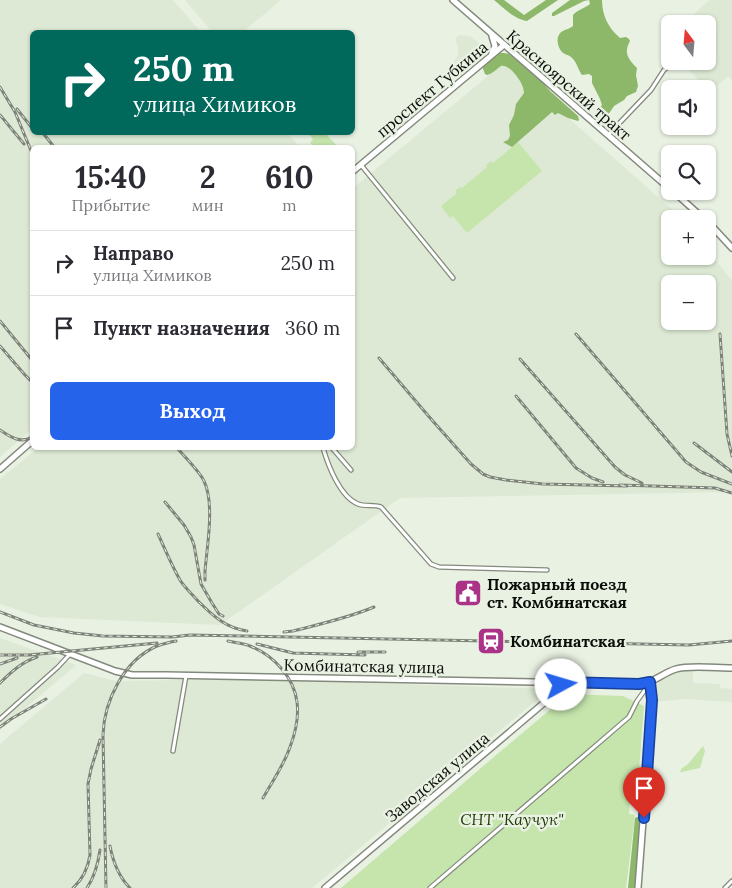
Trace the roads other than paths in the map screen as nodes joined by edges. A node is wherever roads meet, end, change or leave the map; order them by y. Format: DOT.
graph roads {
  1 [pos="452,0"];
  2 [pos="490,33"];
  3 [pos="504,45"];
  4 [pos="515,55"];
  5 [pos="490,56"];
  6 [pos="664,70"];
  7 [pos="608,135"];
  8 [pos="360,166"];
  9 [pos="355,170"];
  10 [pos="661,181"];
  11 [pos="683,200"];
  12 [pos="694,210"];
  13 [pos="716,231"];
  14 [pos="732,248"];
  15 [pos="453,278"];
  16 [pos="30,443"];
  17 [pos="324,450"];
  18 [pos="334,450"];
  19 [pos="0,469"];
  20 [pos="350,470"];
  21 [pos="547,570"];
  22 [pos="0,627"];
  23 [pos="70,654"];
  24 [pos="732,668"];
  25 [pos="187,675"];
  26 [pos="562,682"];
  27 [pos="650,682"];
  28 [pos="0,719"];
  29 [pos="173,751"];
  30 [pos="732,881"];
  31 [pos="325,888"];
  32 [pos="430,888"];
  33 [pos="638,888"];
  34 [pos="725,888"];
  1 -- 2 [label="main road, Красноярский тракт"];
  2 -- 3 [label="main road, Красноярский тракт"];
  2 -- 5 [label="main road"];
  3 -- 4 [label="main road, Красноярский тракт"];
  3 -- 5 [label="main road, проспект Губкина"];
  4 -- 5 [label="main road"];
  4 -- 7 [label="main road, Красноярский тракт"];
  5 -- 8 [label="main road, проспект Губкина"];
  6 -- 7 [label="street"];
  7 -- 10 [label="main road, Красноярский тракт"];
  8 -- 9 [label="main road, проспект Губкина"];
  8 -- 15 [label="street"];
  11 -- 12 [label="main road"];
  13 -- 14 [label="main road"];
  16 -- 19 [label="main road"];
  17 -- 21 [label="street"];
  18 -- 20 [label="street"];
  22 -- 23 [label="main road, Комбинатская улица"];
  23 -- 25 [label="main road, Комбинатская улица"];
  23 -- 28 [label="street"];
  24 -- 27 [label="main road, Комбинатская улица"];
  25 -- 26 [label="main road, Комбинатская улица"];
  25 -- 29 [label="street"];
  26 -- 27 [label="main road, Комбинатская улица"];
  26 -- 31 [label="main road, Заводская улица"];
  27 -- 32 [label="street"];
  27 -- 33 [label="main road"];
  30 -- 34 [label="street"];
}
